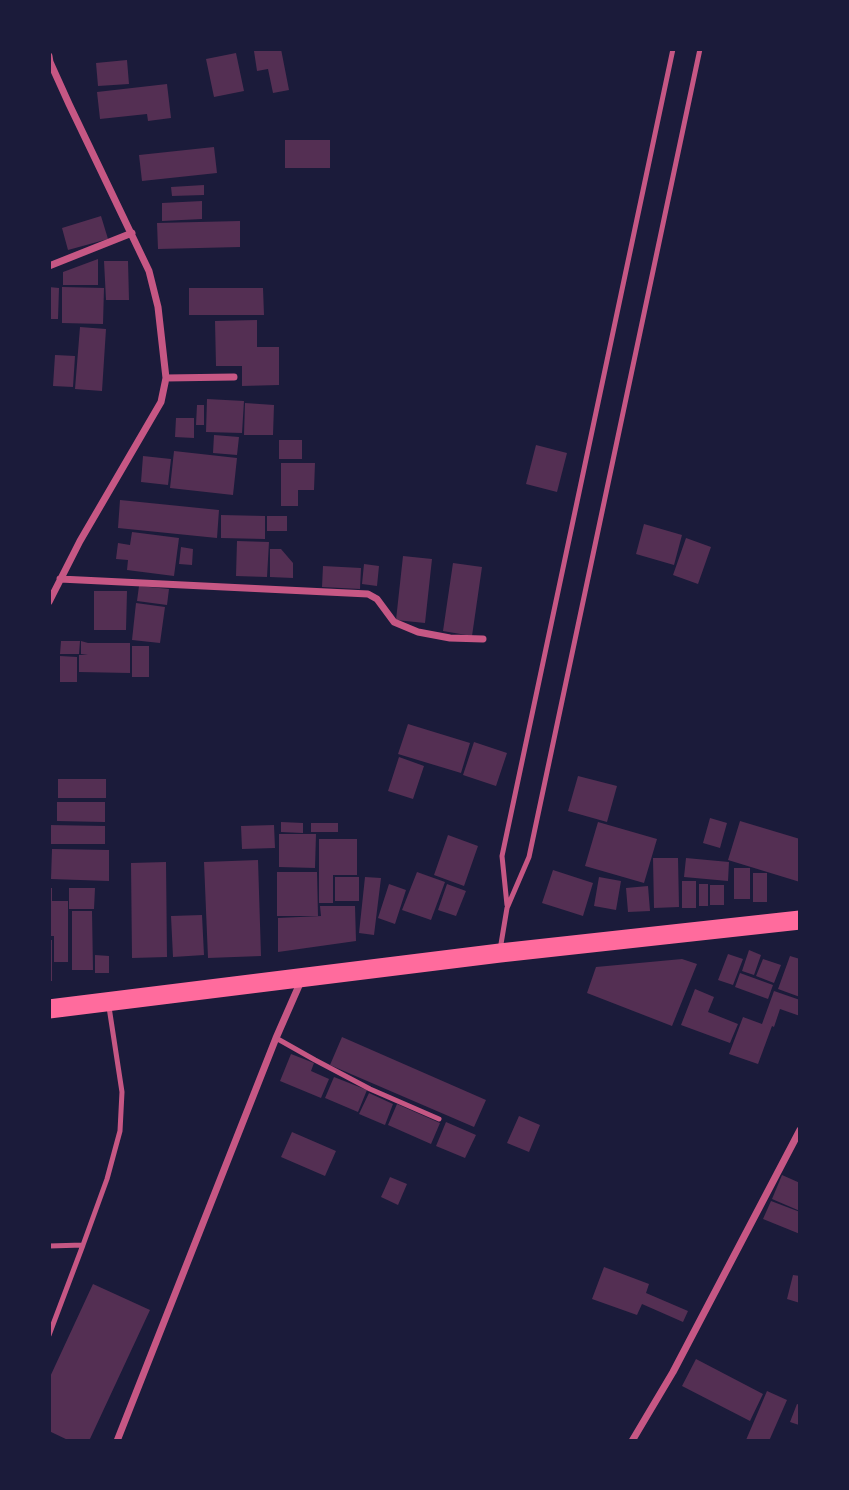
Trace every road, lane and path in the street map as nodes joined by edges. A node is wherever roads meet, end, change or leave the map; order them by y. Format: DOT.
graph roads {
  1 [pos="673,49"];
  2 [pos="700,49"];
  3 [pos="49,56"];
  4 [pos="132,233"];
  5 [pos="49,266"];
  6 [pos="234,377"];
  7 [pos="166,378"];
  8 [pos="60,579"];
  9 [pos="49,602"];
  10 [pos="482,639"];
  11 [pos="507,908"];
  12 [pos="800,920"];
  13 [pos="499,953"];
  14 [pos="302,977"];
  15 [pos="108,1002"];
  16 [pos="49,1009"];
  17 [pos="276,1038"];
  18 [pos="439,1119"];
  19 [pos="800,1130"];
  20 [pos="83,1245"];
  21 [pos="49,1246"];
  22 [pos="49,1335"];
  23 [pos="119,1440"];
  24 [pos="632,1441"];
  1 -- 11 [label="lane"];
  2 -- 11 [label="lane"];
  3 -- 4 [label="street"];
  4 -- 5 [label="street"];
  4 -- 7 [label="street"];
  6 -- 7 [label="street"];
  7 -- 8 [label="street"];
  8 -- 9 [label="street"];
  8 -- 10 [label="street"];
  11 -- 13 [label="lane"];
  12 -- 13 [label="highway"];
  13 -- 14 [label="highway"];
  14 -- 15 [label="highway"];
  14 -- 17 [label="street"];
  15 -- 16 [label="highway"];
  15 -- 20 [label="lane"];
  17 -- 18 [label="lane"];
  17 -- 23 [label="street"];
  19 -- 24 [label="street"];
  20 -- 21 [label="lane"];
  20 -- 22 [label="lane"];
}
